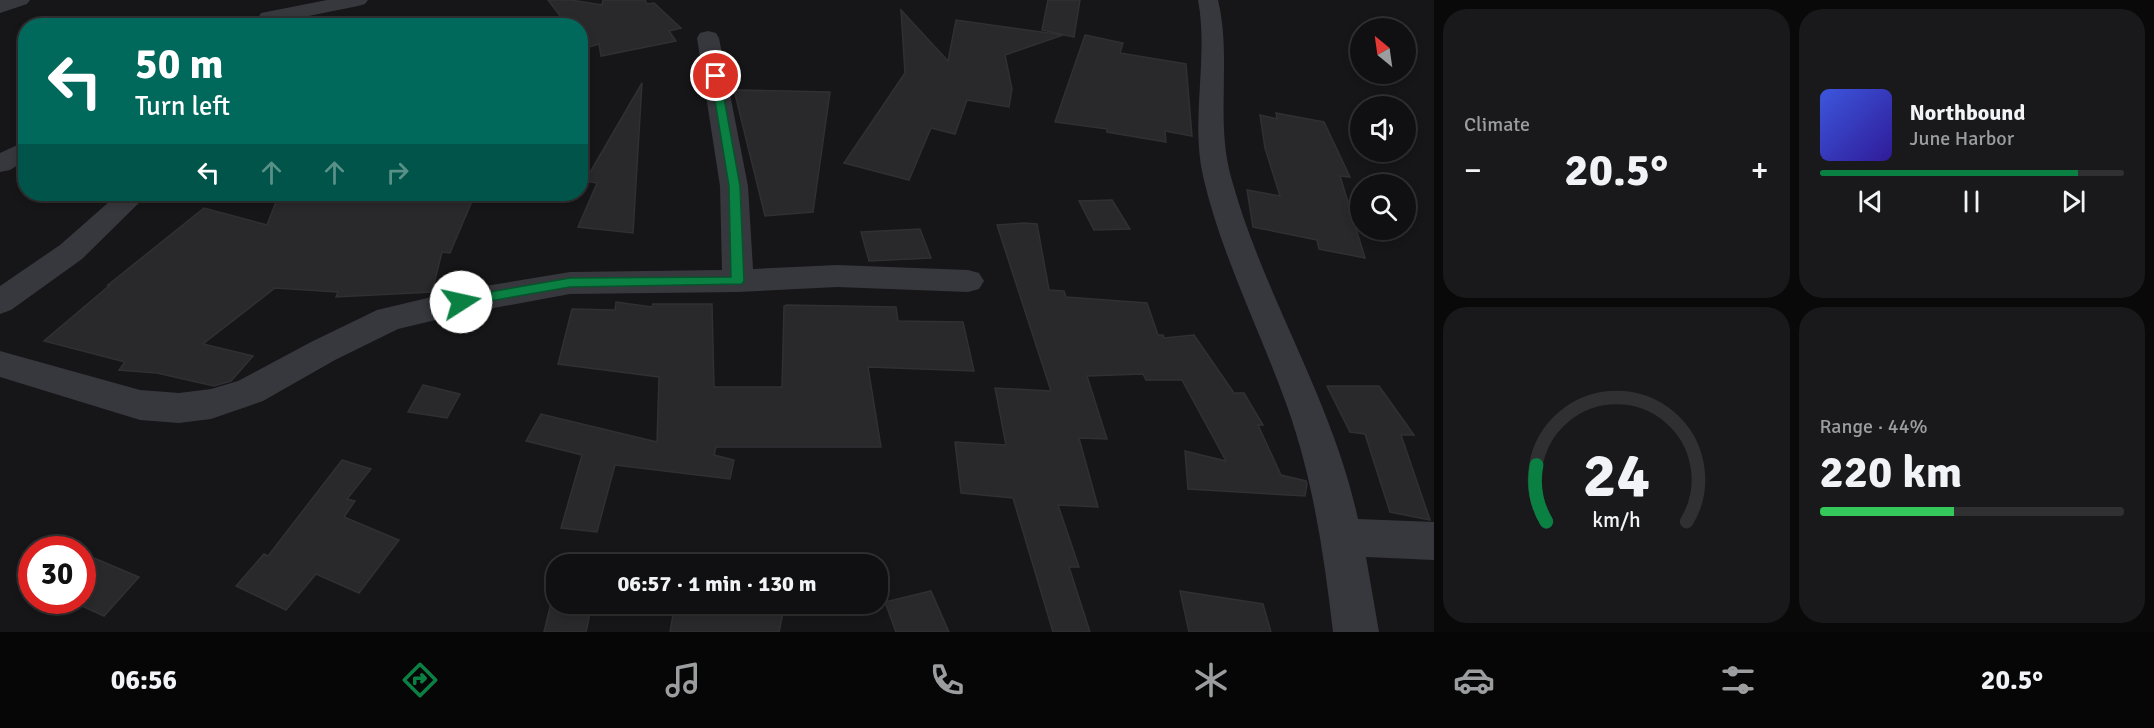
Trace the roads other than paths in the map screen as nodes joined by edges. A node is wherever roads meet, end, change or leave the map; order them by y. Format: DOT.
graph roads {
  1 [pos="20,0"];
  2 [pos="358,0"];
  3 [pos="1208,0"];
  4 [pos="0,7"];
  5 [pos="267,15"];
  6 [pos="708,38"];
  7 [pos="18,154"];
  8 [pos="0,164"];
  9 [pos="126,201"];
  10 [pos="738,281"];
  11 [pos="968,281"];
  12 [pos="0,302"];
  13 [pos="0,364"];
  14 [pos="1343,537"];
  15 [pos="1434,541"];
  16 [pos="1356,632"];
  1 -- 4 [label="street"];
  2 -- 5 [label="street"];
  3 -- 14 [label="street"];
  6 -- 10 [label="street"];
  7 -- 8 [label="street"];
  9 -- 12 [label="street"];
  10 -- 11 [label="street"];
  10 -- 13 [label="street"];
  14 -- 15 [label="street"];
  14 -- 16 [label="street"];
}
